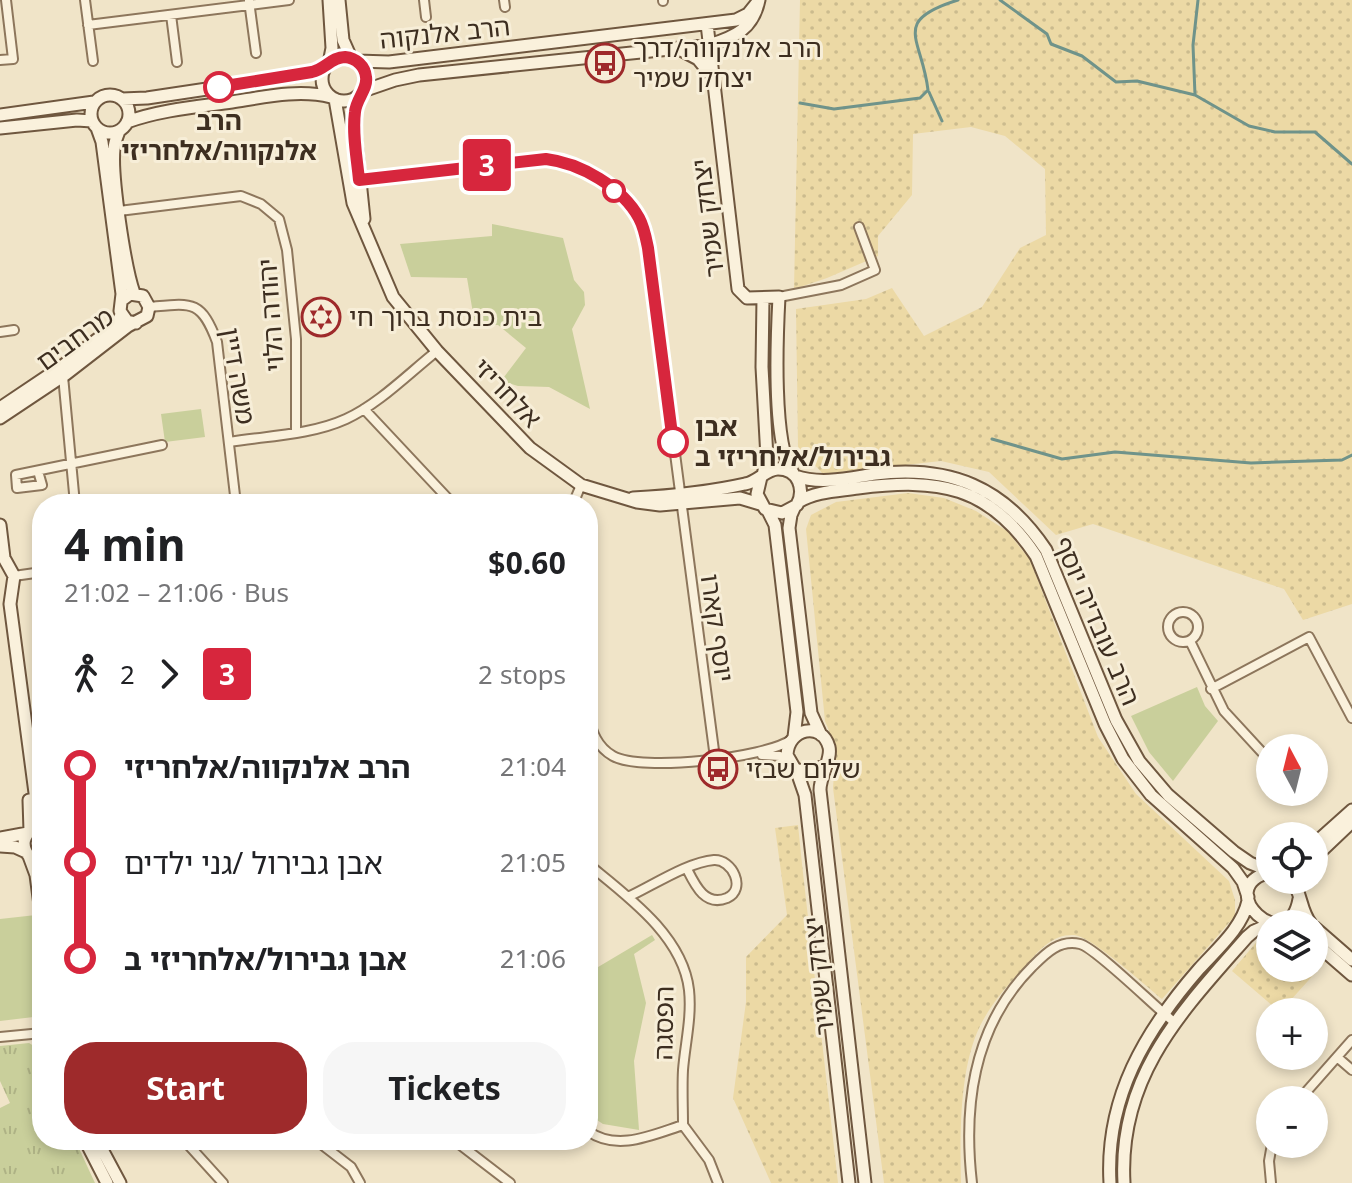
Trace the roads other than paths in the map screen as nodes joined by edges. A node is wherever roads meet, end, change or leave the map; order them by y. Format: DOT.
graph roads {
  1 [pos="6,0"];
  2 [pos="85,0"];
  3 [pos="289,0"];
  4 [pos="329,0"];
  5 [pos="339,0"];
  6 [pos="424,0"];
  7 [pos="759,0"];
  8 [pos="249,2"];
  9 [pos="171,15"];
  10 [pos="426,17"];
  11 [pos="707,24"];
  12 [pos="88,25"];
  13 [pos="709,45"];
  14 [pos="678,48"];
  15 [pos="256,53"];
  16 [pos="0,60"];
  17 [pos="354,60"];
  18 [pos="93,61"];
  19 [pos="177,62"];
  20 [pos="327,66"];
  21 [pos="714,79"];
  22 [pos="360,94"];
  23 [pos="333,98"];
  24 [pos="122,99"];
  25 [pos="94,102"];
  26 [pos="0,115"];
  27 [pos="94,125"];
  28 [pos="123,126"];
  29 [pos="0,128"];
  30 [pos="354,181"];
  31 [pos="119,211"];
  32 [pos="859,227"];
  33 [pos="134,293"];
  34 [pos="779,297"];
  35 [pos="763,298"];
  36 [pos="122,300"];
  37 [pos="149,307"];
  38 [pos="121,315"];
  39 [pos="136,323"];
  40 [pos="14,330"];
  41 [pos="0,332"];
  42 [pos="437,351"];
  43 [pos="63,376"];
  44 [pos="0,408"];
  45 [pos="364,409"];
  46 [pos="0,418"];
  47 [pos="296,432"];
  48 [pos="229,442"];
  49 [pos="162,445"];
  50 [pos="70,466"];
  51 [pos="38,471"];
  52 [pos="794,475"];
  53 [pos="762,476"];
  54 [pos="581,485"];
  55 [pos="74,494"];
  56 [pos="235,494"];
  57 [pos="444,494"];
  58 [pos="577,494"];
  59 [pos="680,498"];
  60 [pos="797,504"];
  61 [pos="764,507"];
  62 [pos="0,525"];
  63 [pos="32,574"];
  64 [pos="6,580"];
  65 [pos="1190,641"];
  66 [pos="1211,689"];
  67 [pos="1352,718"];
  68 [pos="821,736"];
  69 [pos="793,738"];
  70 [pos="598,743"];
  71 [pos="1256,747"];
  72 [pos="745,754"];
  73 [pos="715,758"];
  74 [pos="825,765"];
  75 [pos="793,766"];
  76 [pos="32,770"];
  77 [pos="1352,810"];
  78 [pos="1352,822"];
  79 [pos="32,830"];
  80 [pos="1328,831"];
  81 [pos="32,833"];
  82 [pos="0,838"];
  83 [pos="1328,845"];
  84 [pos="0,846"];
  85 [pos="27,854"];
  86 [pos="32,856"];
  87 [pos="32,866"];
  88 [pos="1256,866"];
  89 [pos="687,869"];
  90 [pos="598,872"];
  91 [pos="1256,879"];
  92 [pos="628,897"];
  93 [pos="1248,899"];
  94 [pos="1256,916"];
  95 [pos="1256,931"];
  96 [pos="1328,938"];
  97 [pos="1328,954"];
  98 [pos="1352,960"];
  99 [pos="1352,975"];
  100 [pos="1162,1013"];
  101 [pos="1174,1022"];
  102 [pos="32,1031"];
  103 [pos="0,1037"];
  104 [pos="1352,1040"];
  105 [pos="1337,1057"];
  106 [pos="1352,1070"];
  107 [pos="1311,1086"];
  108 [pos="683,1125"];
  109 [pos="598,1135"];
  110 [pos="90,1150"];
  111 [pos="102,1150"];
  112 [pos="192,1150"];
  113 [pos="329,1150"];
  114 [pos="467,1150"];
  115 [pos="1270,1158"];
  116 [pos="107,1183"];
  117 [pos="120,1183"];
  118 [pos="223,1183"];
  119 [pos="360,1183"];
  120 [pos="510,1183"];
  121 [pos="718,1183"];
  122 [pos="849,1183"];
  123 [pos="865,1183"];
  124 [pos="972,1183"];
  125 [pos="1110,1183"];
  126 [pos="1124,1183"];
  127 [pos="1271,1183"];
  1 -- 16 [label="street"];
  2 -- 12 [label="street"];
  3 -- 8 [label="street"];
  4 -- 20 [label="street"];
  5 -- 17 [label="street"];
  6 -- 10 [label="street"];
  7 -- 11 [label="street"];
  7 -- 13 [label="street"];
  8 -- 9 [label="street"];
  8 -- 15 [label="street"];
  9 -- 12 [label="street"];
  9 -- 19 [label="street"];
  11 -- 13 [label="street"];
  11 -- 17 [label="street, הרב אלנקוה"];
  12 -- 18 [label="street"];
  13 -- 14 [label="street, הרב אלנקוה"];
  13 -- 21 [label="street"];
  14 -- 21 [label="street"];
  14 -- 22 [label="street, הרב אלנקוה"];
  17 -- 20 [label="street"];
  17 -- 22 [label="street"];
  20 -- 23 [label="street"];
  20 -- 24 [label="street"];
  21 -- 35 [label="street, יצחק שמיר"];
  22 -- 23 [label="street"];
  22 -- 30 [label="street, אלחריזי"];
  23 -- 28 [label="street"];
  23 -- 30 [label="street, אלחריזי"];
  24 -- 25 [label="street"];
  24 -- 28 [label="street"];
  25 -- 26 [label="street"];
  25 -- 27 [label="street"];
  27 -- 28 [label="street"];
  27 -- 29 [label="street"];
  27 -- 36 [label="street"];
  28 -- 31 [label="street"];
  30 -- 42 [label="street, אלחריזי"];
  30 -- 59 [label="street, יוסף קארו"];
  31 -- 33 [label="street"];
  31 -- 47 [label="street, יהודה הלוי"];
  32 -- 34 [label="street"];
  33 -- 36 [label="street"];
  33 -- 37 [label="street"];
  34 -- 35 [label="street"];
  34 -- 52 [label="street"];
  35 -- 53 [label="street"];
  36 -- 38 [label="street"];
  37 -- 39 [label="street"];
  37 -- 48 [label="street, משה דיין"];
  38 -- 39 [label="street"];
  38 -- 44 [label="street, מרחבים"];
  39 -- 43 [label="street, מרחבים"];
  40 -- 41 [label="street"];
  42 -- 45 [label="street"];
  42 -- 54 [label="street, אלחריזי"];
  43 -- 46 [label="street, מרחבים"];
  43 -- 50 [label="street"];
  45 -- 47 [label="street"];
  45 -- 57 [label="street"];
  47 -- 48 [label="street"];
  48 -- 56 [label="street, משה דיין"];
  49 -- 50 [label="street"];
  50 -- 51 [label="street"];
  50 -- 55 [label="street"];
  52 -- 53 [label="street"];
  52 -- 60 [label="street"];
  52 -- 88 [label="street, הרב עובדיה יוסף"];
  53 -- 59 [label="street, אלחריזי"];
  53 -- 61 [label="street"];
  54 -- 58 [label="street"];
  54 -- 59 [label="street, אלחריזי"];
  59 -- 61 [label="street, אלחריזי"];
  59 -- 73 [label="street, יוסף קארו"];
  60 -- 61 [label="street"];
  60 -- 68 [label="street"];
  60 -- 93 [label="street, הרב עובדיה יוסף"];
  61 -- 69 [label="street"];
  62 -- 64 [label="street"];
  63 -- 64 [label="street"];
  64 -- 76 [label="street"];
  65 -- 66 [label="street"];
  66 -- 67 [label="street"];
  66 -- 71 [label="street"];
  68 -- 69 [label="street"];
  68 -- 74 [label="street"];
  69 -- 72 [label="street"];
  69 -- 75 [label="street"];
  70 -- 73 [label="street"];
  72 -- 73 [label="street"];
  72 -- 75 [label="street"];
  74 -- 75 [label="street"];
  74 -- 123 [label="street, יצחק שמיר"];
  75 -- 122 [label="street, יצחק שמיר"];
  77 -- 80 [label="street"];
  78 -- 83 [label="street"];
  79 -- 82 [label="street"];
  81 -- 85 [label="street"];
  84 -- 85 [label="street"];
  85 -- 86 [label="street"];
  85 -- 87 [label="street"];
  89 -- 89 [label="street"];
  89 -- 92 [label="street"];
  90 -- 92 [label="street, הפסגה"];
  91 -- 93 [label="street"];
  92 -- 108 [label="street, הפסגה"];
  93 -- 94 [label="street, הרב עובדיה יוסף"];
  93 -- 100 [label="street"];
  95 -- 101 [label="street"];
  96 -- 98 [label="street"];
  97 -- 99 [label="street"];
  100 -- 101 [label="street"];
  100 -- 124 [label="street"];
  100 -- 125 [label="street"];
  101 -- 126 [label="street"];
  102 -- 103 [label="street"];
  104 -- 105 [label="street"];
  105 -- 106 [label="street"];
  105 -- 107 [label="street"];
  108 -- 109 [label="street"];
  108 -- 121 [label="street"];
  110 -- 116 [label="street"];
  111 -- 117 [label="street"];
  112 -- 118 [label="street"];
  113 -- 119 [label="street"];
  114 -- 120 [label="street"];
  115 -- 127 [label="street"];
}
